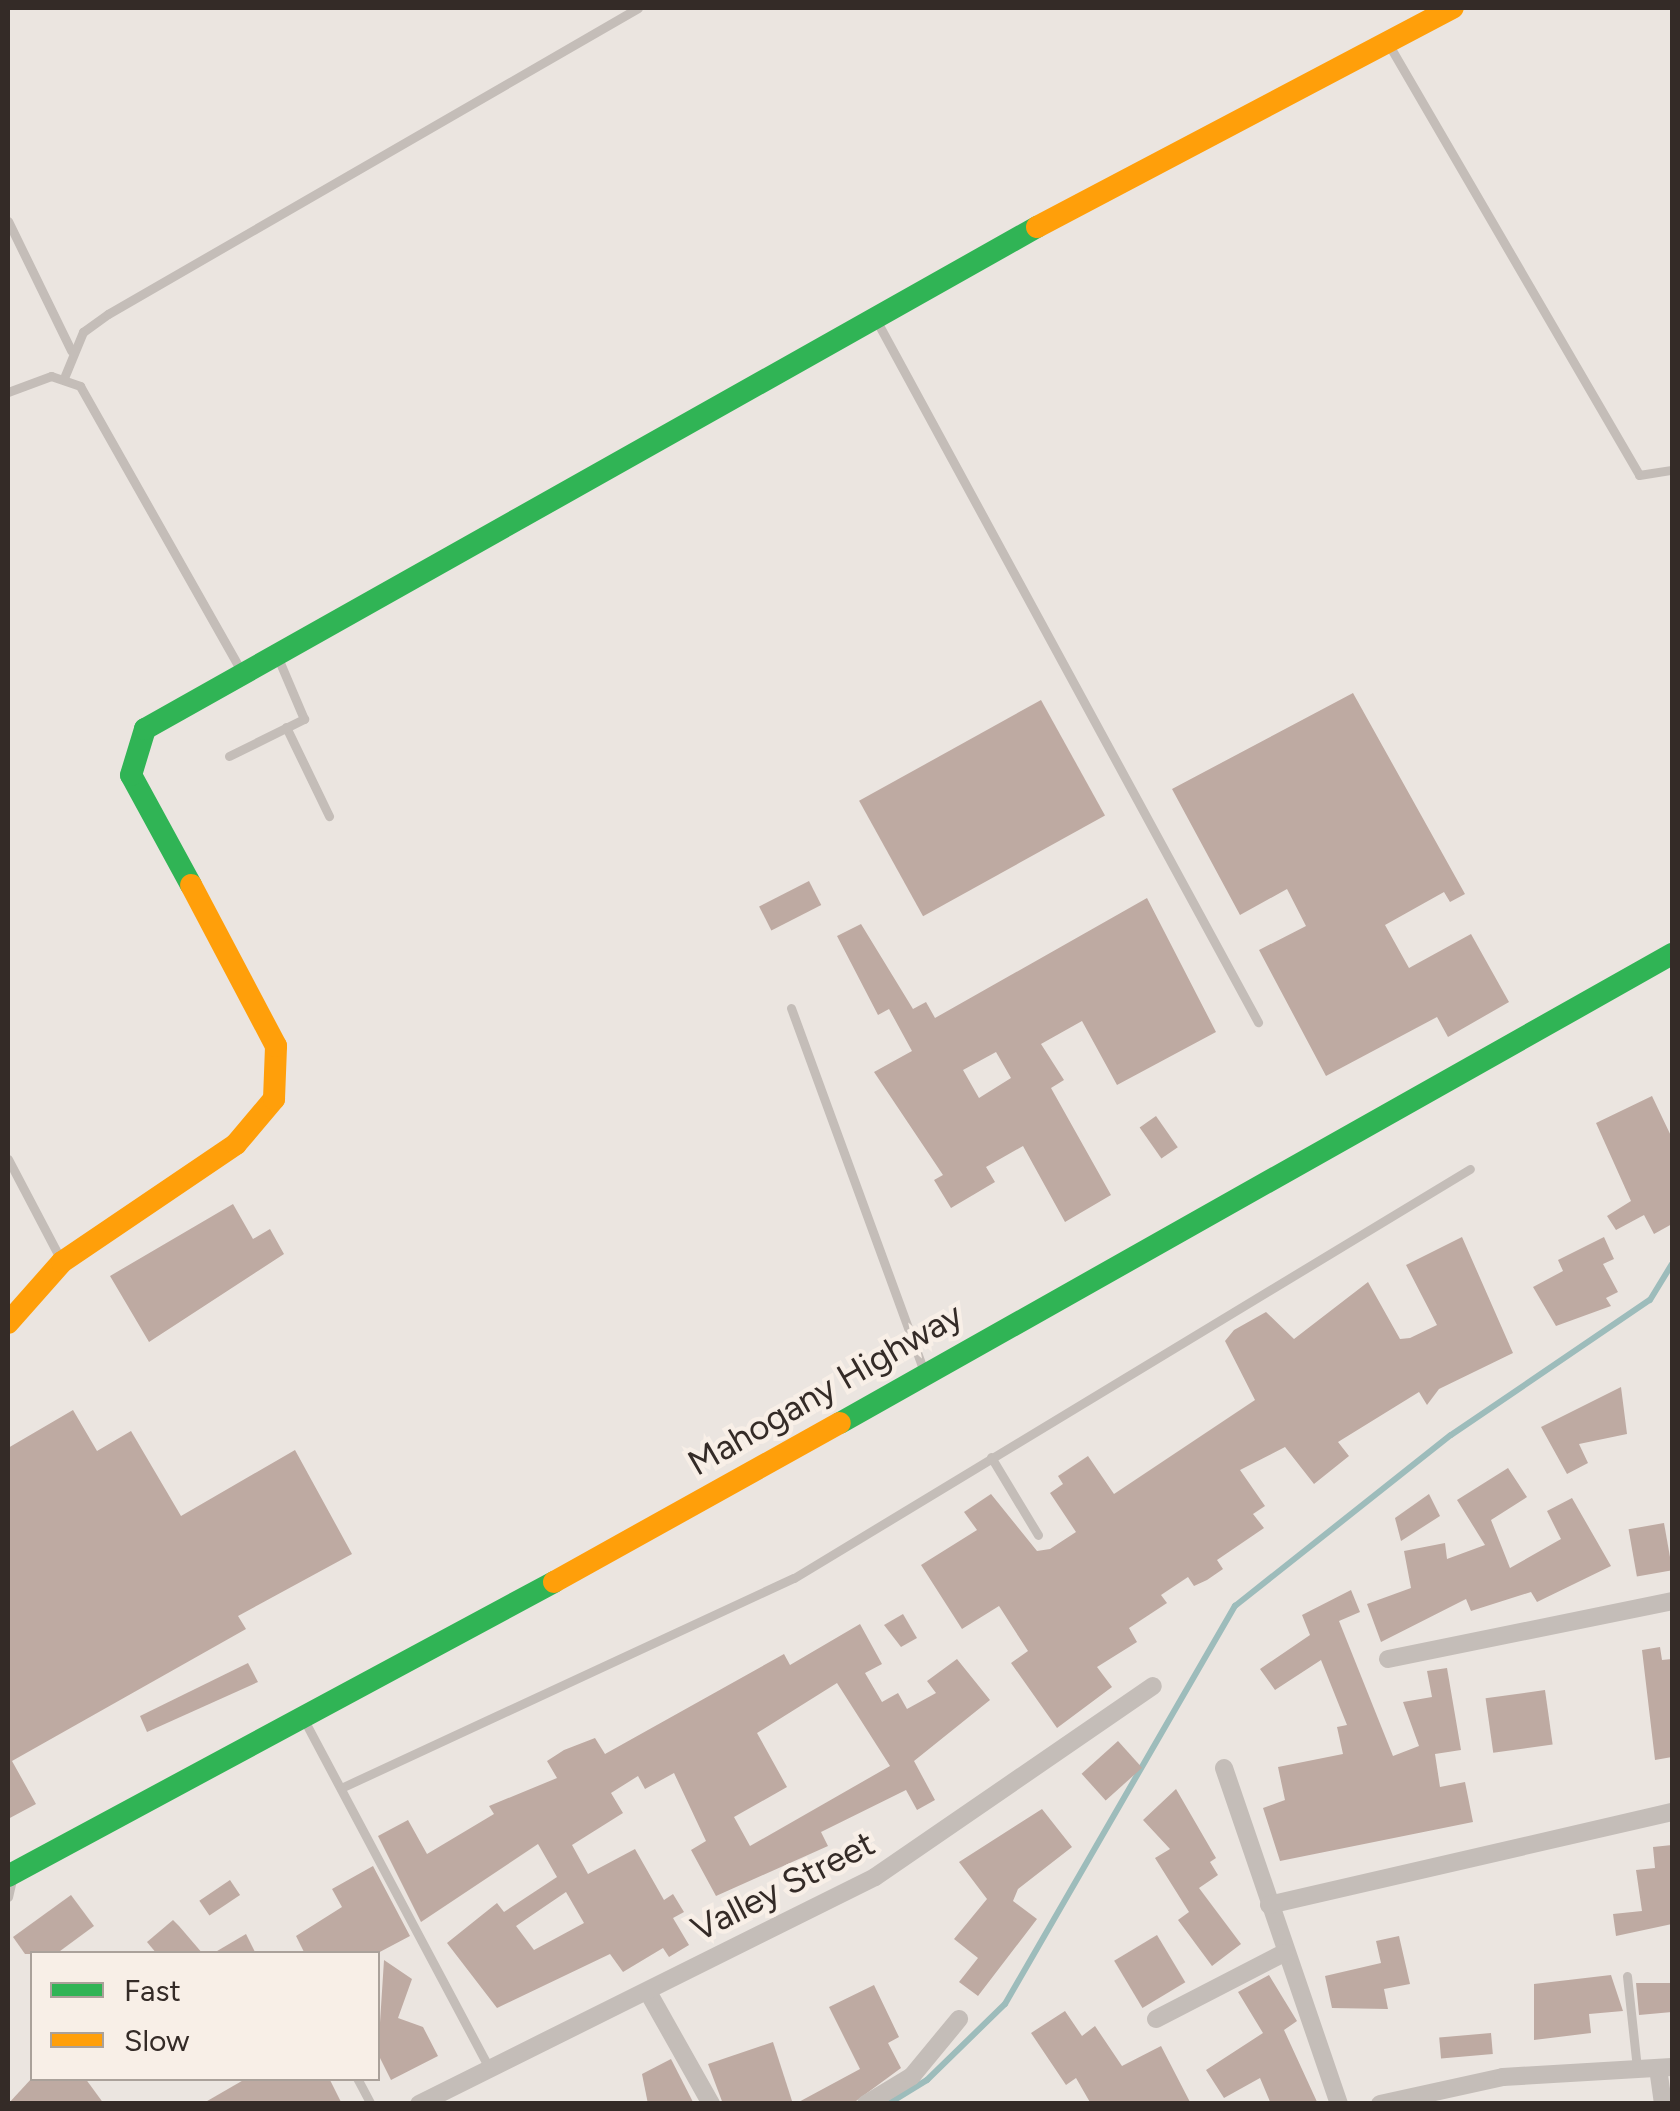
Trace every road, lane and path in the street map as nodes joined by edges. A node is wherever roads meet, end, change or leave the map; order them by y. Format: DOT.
graph roads {
  1 [pos="638,8"];
  2 [pos="1453,8"];
  3 [pos="1424,14"];
  4 [pos="1388,42"];
  5 [pos="8,220"];
  6 [pos="873,314"];
  7 [pos="72,350"];
  8 [pos="64,378"];
  9 [pos="8,392"];
  10 [pos="1672,470"];
  11 [pos="274,651"];
  12 [pos="241,670"];
  13 [pos="286,727"];
  14 [pos="228,756"];
  15 [pos="330,816"];
  16 [pos="1672,954"];
  17 [pos="791,1008"];
  18 [pos="1258,1022"];
  19 [pos="8,1159"];
  20 [pos="1470,1169"];
  21 [pos="62,1262"];
  22 [pos="8,1323"];
  23 [pos="924,1372"];
  24 [pos="990,1457"];
  25 [pos="1038,1534"];
  26 [pos="1672,1601"];
  27 [pos="1388,1660"];
  28 [pos="1153,1686"];
  29 [pos="300,1711"];
  30 [pos="1224,1768"];
  31 [pos="340,1788"];
  32 [pos="1672,1812"];
  33 [pos="11,1874"];
  34 [pos="8,1897"];
  35 [pos="1269,1905"];
  36 [pos="1284,1953"];
  37 [pos="1627,1976"];
  38 [pos="648,1992"];
  39 [pos="959,2019"];
  40 [pos="1156,2019"];
  41 [pos="490,2068"];
  42 [pos="1665,2068"];
  43 [pos="1638,2069"];
  44 [pos="358,2081"];
  45 [pos="370,2104"];
  46 [pos="419,2104"];
  47 [pos="711,2104"];
  48 [pos="866,2104"];
  49 [pos="1339,2104"];
  50 [pos="1380,2104"];
  51 [pos="1662,2104"];
  1 -- 7 [label="lane"];
  2 -- 3 [label="street"];
  3 -- 4 [label="street"];
  4 -- 6 [label="street"];
  4 -- 10 [label="lane"];
  5 -- 7 [label="lane"];
  6 -- 11 [label="street"];
  6 -- 18 [label="lane"];
  7 -- 8 [label="lane"];
  8 -- 9 [label="lane"];
  8 -- 12 [label="lane"];
  11 -- 12 [label="street"];
  11 -- 13 [label="lane"];
  12 -- 21 [label="street"];
  13 -- 14 [label="lane"];
  13 -- 15 [label="lane"];
  16 -- 23 [label="street, Mahogany Highway"];
  17 -- 23 [label="lane"];
  19 -- 21 [label="lane"];
  20 -- 24 [label="lane"];
  21 -- 22 [label="street"];
  23 -- 29 [label="street, Mahogany Highway"];
  24 -- 25 [label="lane"];
  24 -- 31 [label="lane"];
  26 -- 27 [label="street"];
  28 -- 38 [label="street, Valley Street"];
  29 -- 31 [label="lane"];
  29 -- 33 [label="street, Mahogany Highway"];
  30 -- 35 [label="street"];
  31 -- 41 [label="lane"];
  32 -- 35 [label="street"];
  33 -- 34 [label="lane"];
  35 -- 36 [label="street"];
  36 -- 40 [label="street"];
  36 -- 49 [label="street"];
  37 -- 43 [label="lane"];
  38 -- 41 [label="street, Valley Street"];
  38 -- 47 [label="street"];
  39 -- 48 [label="street"];
  41 -- 46 [label="street, Valley Street"];
  42 -- 43 [label="street"];
  42 -- 51 [label="street"];
  43 -- 50 [label="street"];
  44 -- 45 [label="lane"];
}
